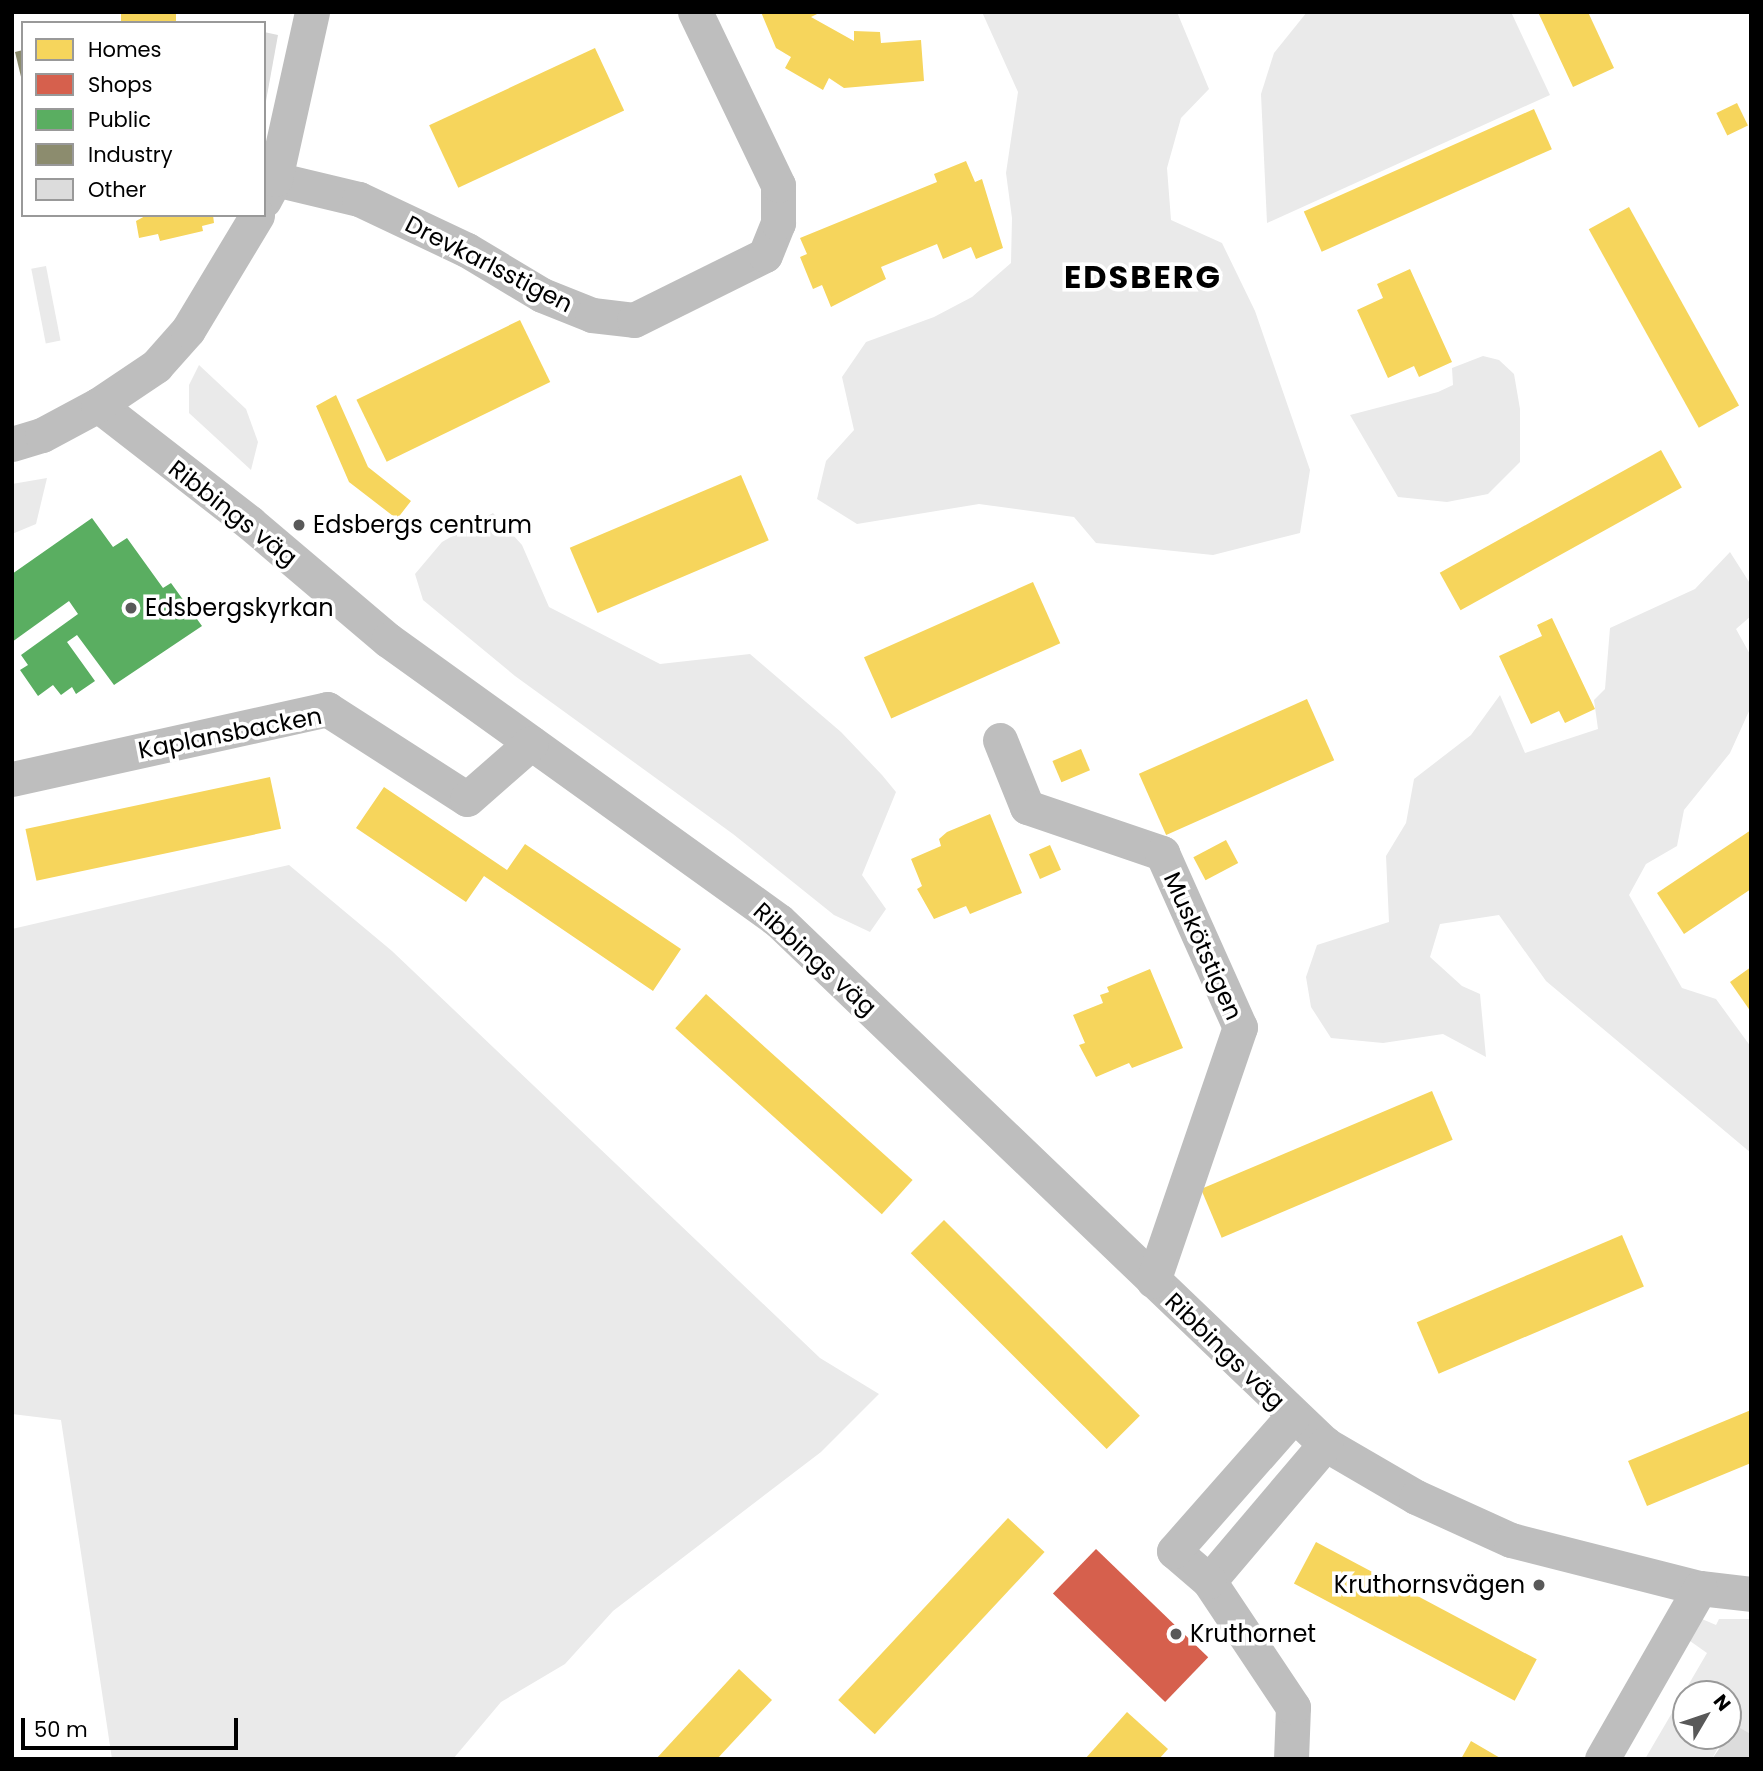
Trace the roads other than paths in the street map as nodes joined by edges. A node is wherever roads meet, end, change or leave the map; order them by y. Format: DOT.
graph roads {
  1 [pos="312,12"];
  2 [pos="695,12"];
  3 [pos="270,189"];
  4 [pos="256,217"];
  5 [pos="98,405"];
  6 [pos="12,444"];
  7 [pos="1000,740"];
  8 [pos="531,743"];
  9 [pos="12,779"];
  10 [pos="1153,1281"];
  11 [pos="1292,1417"];
  12 [pos="1325,1444"];
  13 [pos="1209,1581"];
  14 [pos="1700,1588"];
  15 [pos="1751,1594"];
  16 [pos="1291,1759"];
  17 [pos="1602,1759"];
  1 -- 3 [label="street"];
  2 -- 3 [label="street, Drevkarlsstigen"];
  4 -- 5 [label="street"];
  5 -- 6 [label="street"];
  5 -- 8 [label="street, Ribbings väg"];
  7 -- 10 [label="street, Muskötstigen"];
  8 -- 9 [label="street, Kaplansbacken"];
  8 -- 10 [label="street, Ribbings väg"];
  10 -- 11 [label="street, Ribbings väg"];
  11 -- 12 [label="street, Ribbings väg"];
  11 -- 13 [label="street"];
  12 -- 13 [label="street"];
  12 -- 14 [label="street, Ribbings väg"];
  13 -- 16 [label="street"];
  14 -- 15 [label="street, Ribbings väg"];
  14 -- 17 [label="street"];
}
